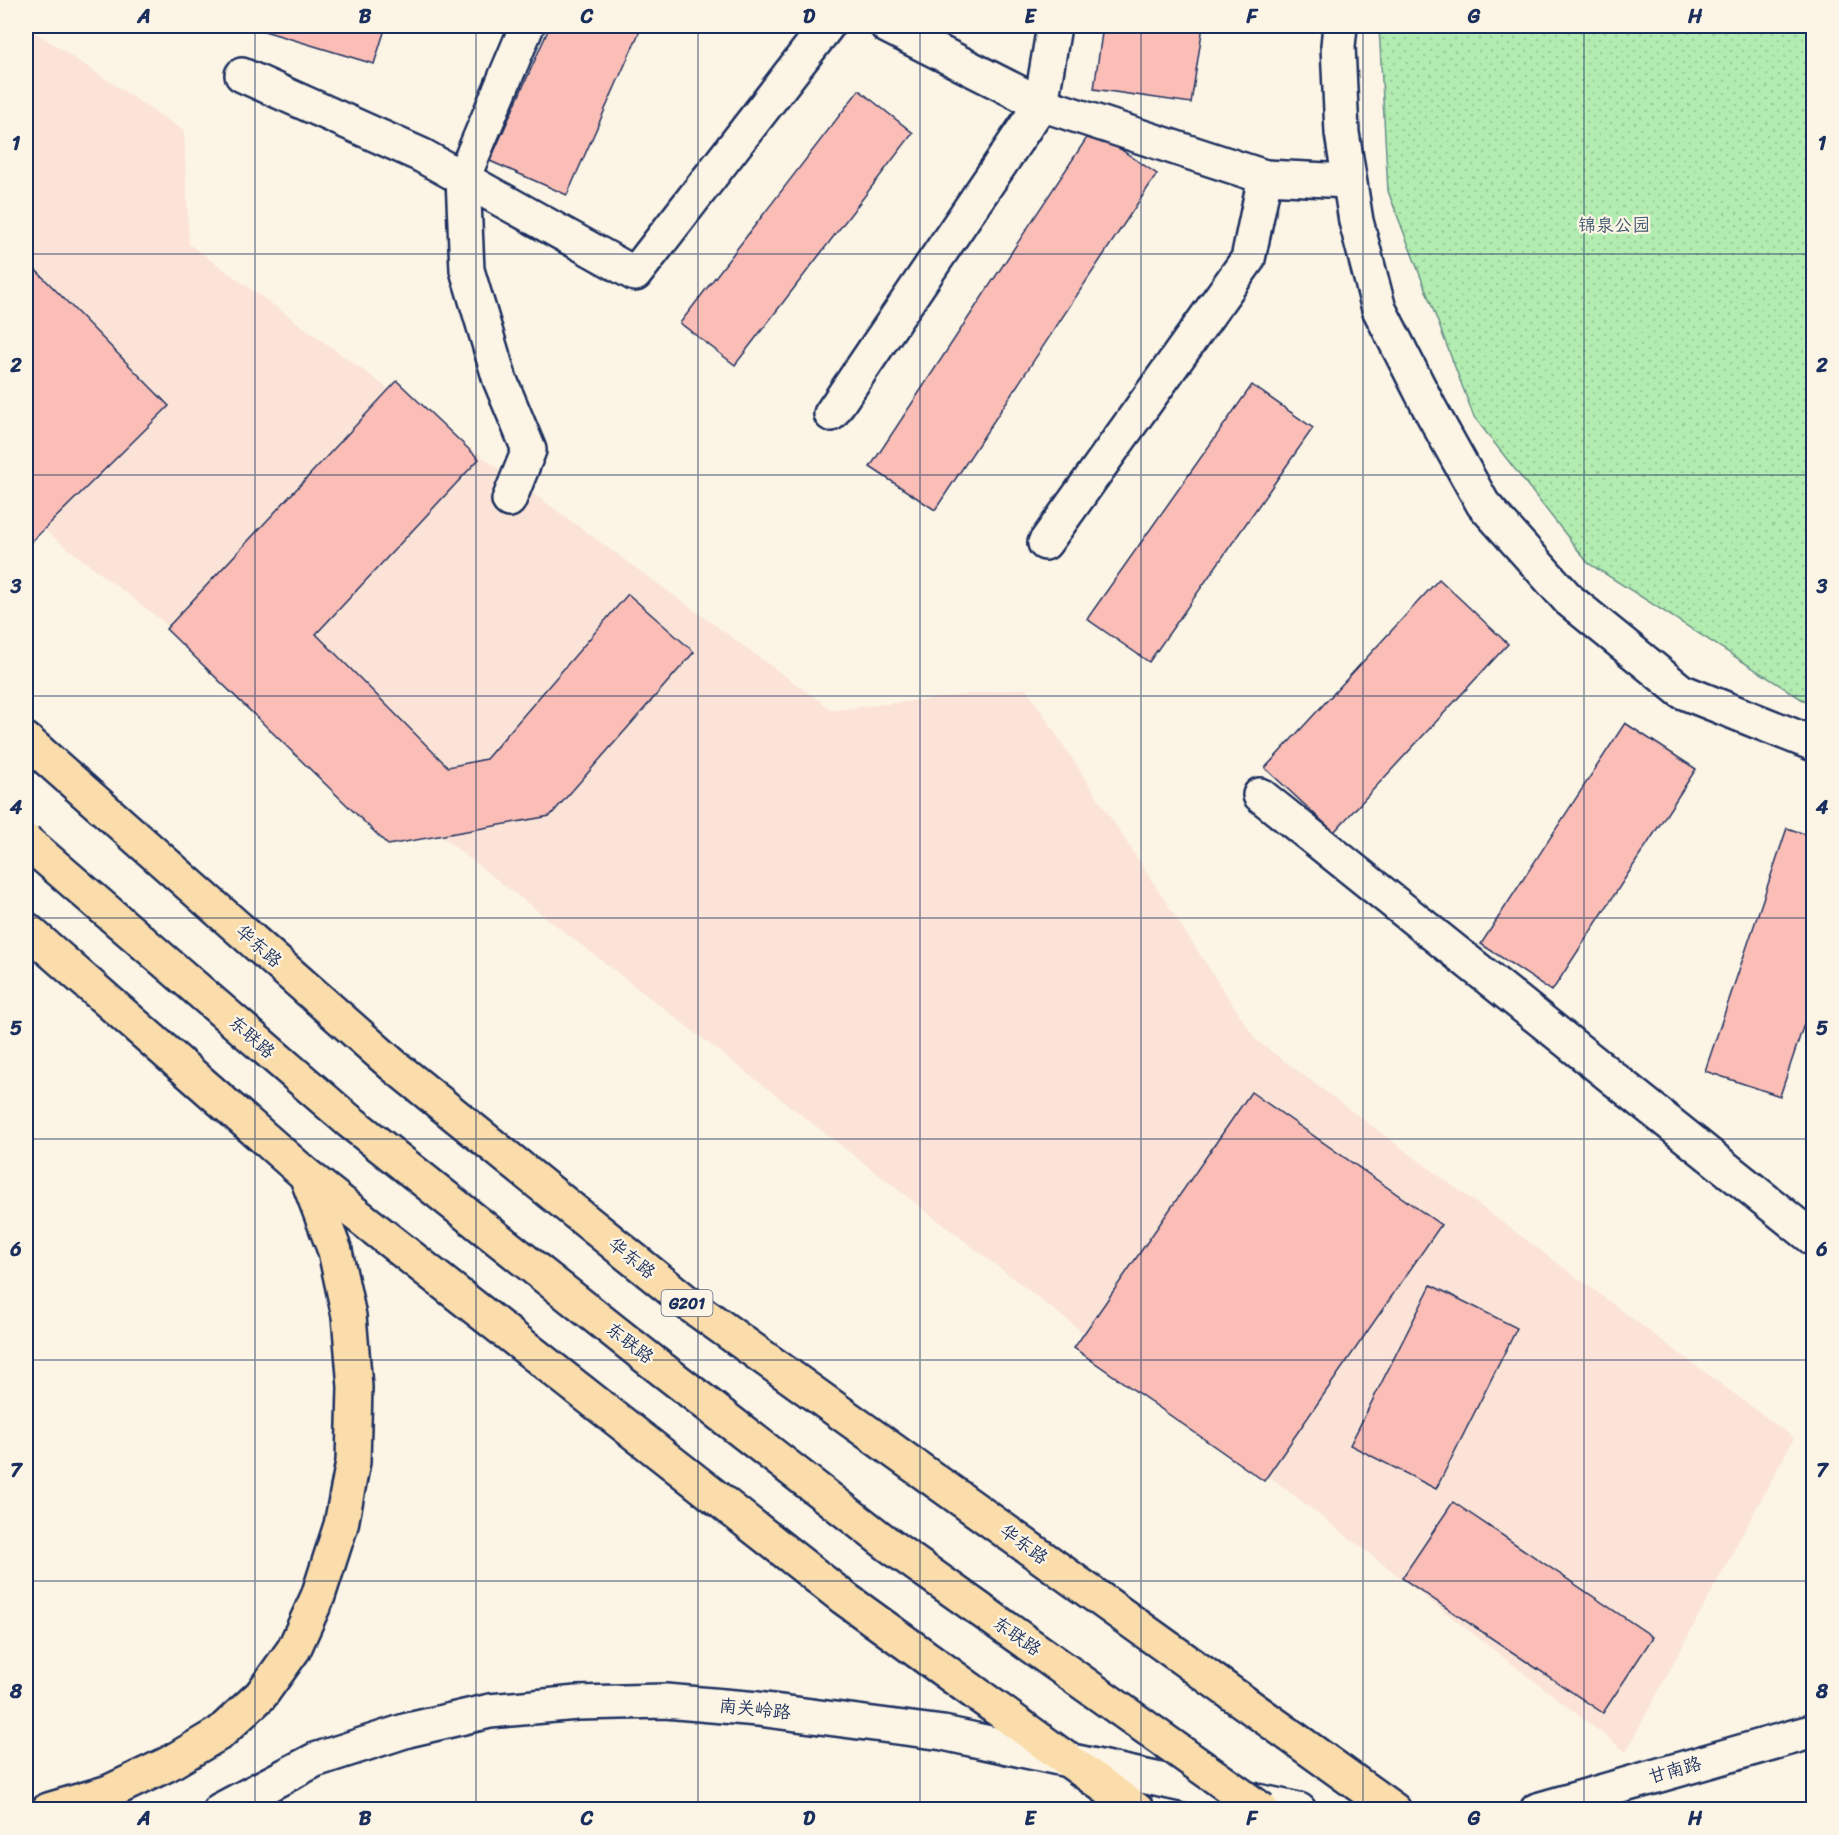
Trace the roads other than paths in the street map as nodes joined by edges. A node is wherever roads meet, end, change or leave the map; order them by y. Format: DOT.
graph roads {
  1 [pos="527,26"];
  2 [pos="827,26"];
  3 [pos="887,26"];
  4 [pos="1054,26"];
  5 [pos="1340,26"];
  6 [pos="242,75"];
  7 [pos="1041,104"];
  8 [pos="1265,177"];
  9 [pos="463,178"];
  10 [pos="1349,181"];
  11 [pos="831,414"];
  12 [pos="508,500"];
  13 [pos="1045,543"];
  14 [pos="26,740"];
  15 [pos="1814,744"];
  16 [pos="1260,795"];
  17 [pos="26,841"];
  18 [pos="26,929"];
  19 [pos="305,1174"];
  20 [pos="1814,1239"];
  21 [pos="1814,1731"];
  22 [pos="1068,1760"];
  23 [pos="48,1809"];
  24 [pos="220,1809"];
  25 [pos="1137,1809"];
  26 [pos="1262,1809"];
  27 [pos="1299,1809"];
  28 [pos="1394,1809"];
  29 [pos="1537,1809"];
  1 -- 9 [label="street"];
  2 -- 9 [label="street"];
  3 -- 7 [label="street"];
  4 -- 7 [label="street"];
  5 -- 10 [label="street"];
  6 -- 9 [label="street"];
  7 -- 8 [label="street"];
  7 -- 11 [label="street"];
  8 -- 10 [label="street"];
  8 -- 13 [label="street"];
  9 -- 12 [label="street"];
  10 -- 15 [label="street"];
  14 -- 28 [label="highway, 华东路 / G201"];
  16 -- 20 [label="street"];
  17 -- 26 [label="highway, 东联路, bridge"];
  18 -- 19 [label="highway"];
  19 -- 22 [label="highway"];
  19 -- 23 [label="highway"];
  21 -- 29 [label="street, 甘南路"];
  22 -- 24 [label="street, 南关岭路"];
  22 -- 25 [label="highway"];
  22 -- 27 [label="street, 南关岭路"];
}
